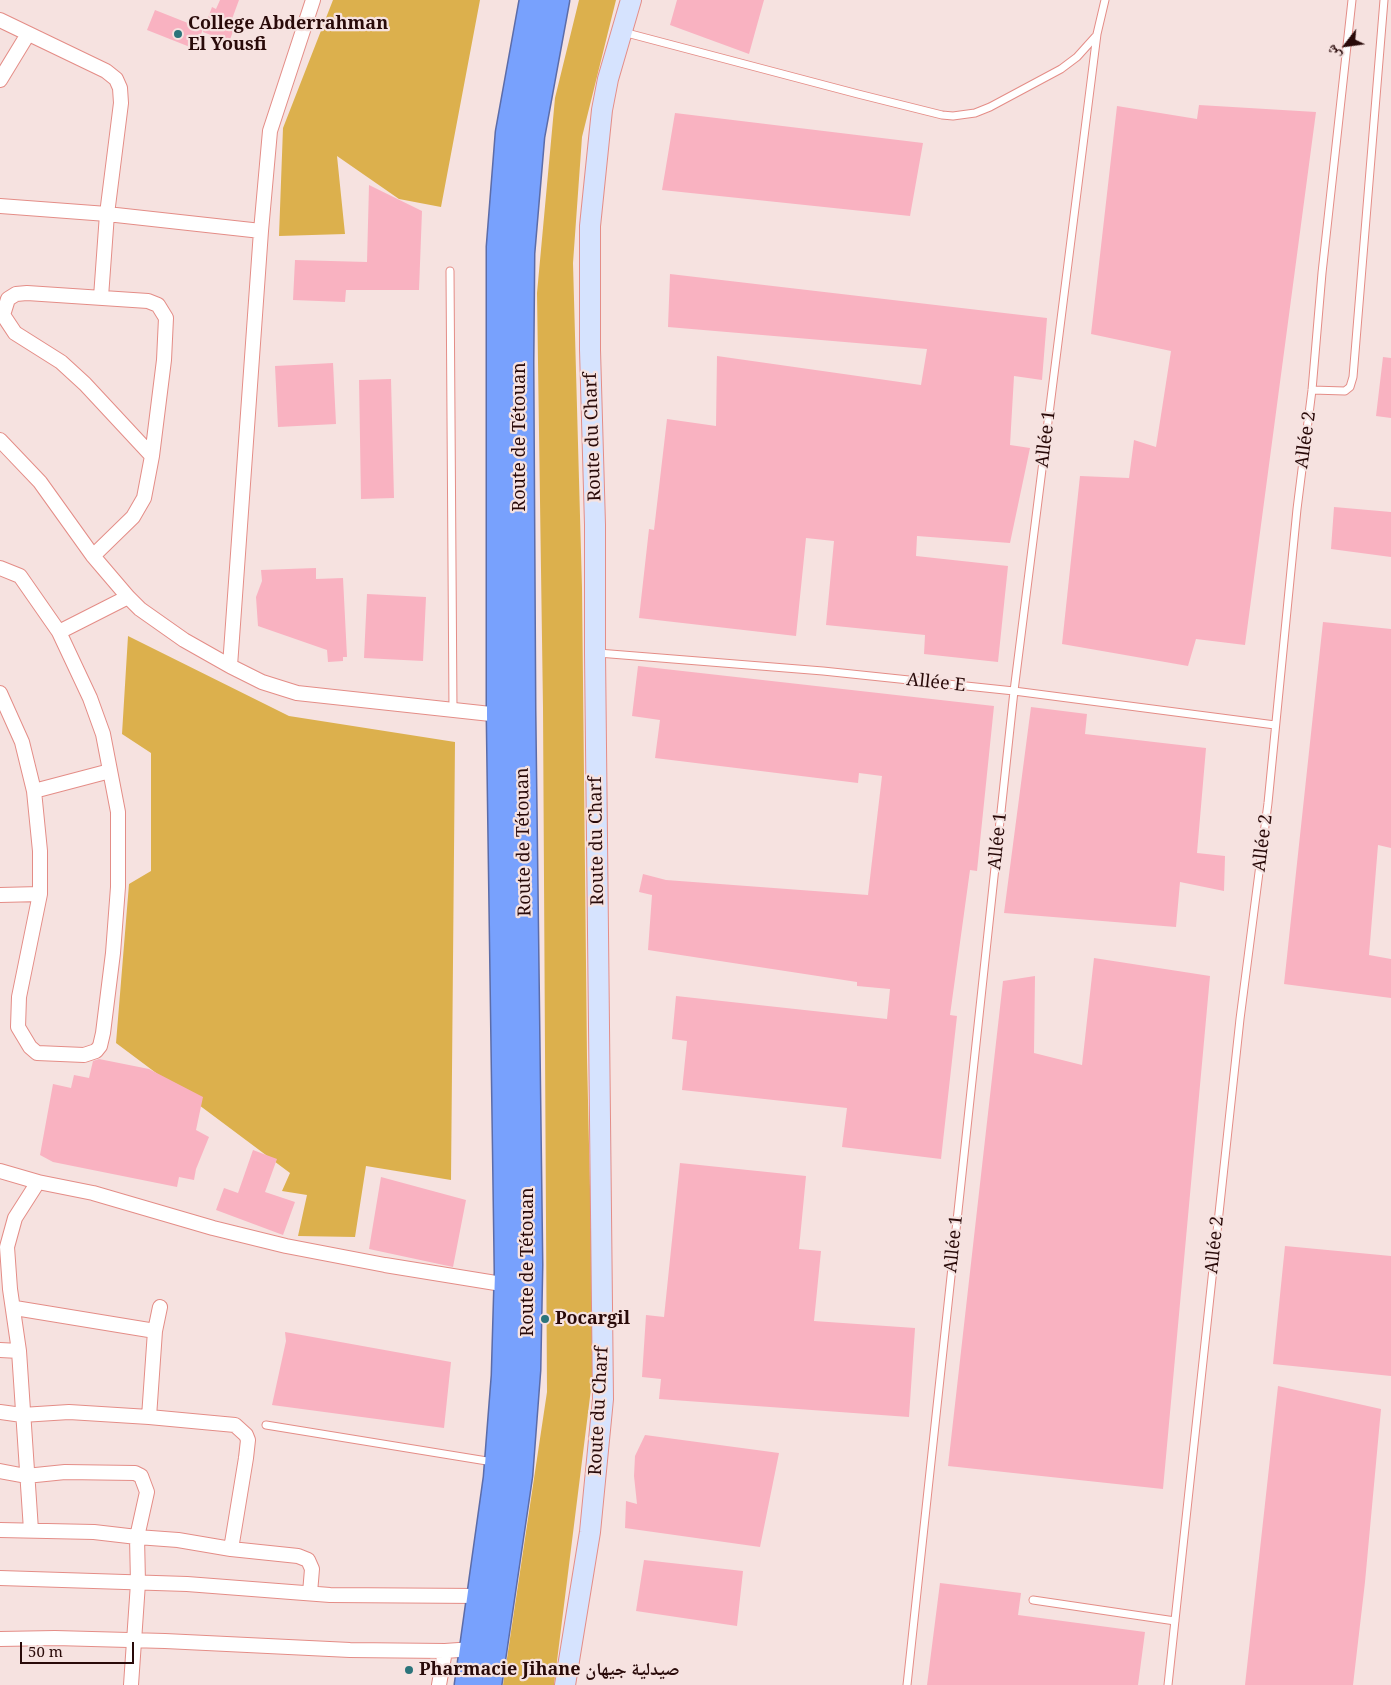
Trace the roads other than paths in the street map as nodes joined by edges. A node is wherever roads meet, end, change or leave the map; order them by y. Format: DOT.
graph roads {
  1 [pos="313,0"];
  2 [pos="533,0"];
  3 [pos="556,0"];
  4 [pos="631,0"];
  5 [pos="1105,0"];
  6 [pos="1352,0"];
  7 [pos="1384,0"];
  8 [pos="0,20"];
  9 [pos="622,32"];
  10 [pos="28,34"];
  11 [pos="1096,34"];
  12 [pos="0,80"];
  13 [pos="0,206"];
  14 [pos="107,214"];
  15 [pos="261,231"];
  16 [pos="450,271"];
  17 [pos="100,297"];
  18 [pos="1312,390"];
  19 [pos="0,440"];
  20 [pos="152,456"];
  21 [pos="93,556"];
  22 [pos="0,568"];
  23 [pos="128,598"];
  24 [pos="59,632"];
  25 [pos="595,653"];
  26 [pos="230,666"];
  27 [pos="1014,691"];
  28 [pos="0,693"];
  29 [pos="453,710"];
  30 [pos="500,715"];
  31 [pos="1275,725"];
  32 [pos="110,771"];
  33 [pos="34,792"];
  34 [pos="40,894"];
  35 [pos="0,895"];
  36 [pos="0,1171"];
  37 [pos="38,1182"];
  38 [pos="508,1285"];
  39 [pos="5,1290"];
  40 [pos="160,1307"];
  41 [pos="14,1308"];
  42 [pos="155,1331"];
  43 [pos="0,1350"];
  44 [pos="20,1351"];
  45 [pos="0,1412"];
  46 [pos="22,1415"];
  47 [pos="149,1417"];
  48 [pos="266,1425"];
  49 [pos="498,1463"];
  50 [pos="0,1471"];
  51 [pos="26,1476"];
  52 [pos="0,1530"];
  53 [pos="31,1530"];
  54 [pos="137,1537"];
  55 [pos="231,1549"];
  56 [pos="0,1578"];
  57 [pos="138,1583"];
  58 [pos="310,1593"];
  59 [pos="480,1596"];
  60 [pos="1033,1600"];
  61 [pos="1175,1621"];
  62 [pos="0,1639"];
  63 [pos="134,1640"];
  64 [pos="473,1650"];
  65 [pos="445,1651"];
  66 [pos="131,1685"];
  67 [pos="439,1685"];
  68 [pos="468,1685"];
  69 [pos="488,1685"];
  70 [pos="565,1685"];
  71 [pos="907,1685"];
  72 [pos="1168,1685"];
  1 -- 15 [label="street"];
  2 -- 30 [label="highway, Route de Tétouan"];
  3 -- 69 [label="highway, Route de Tétouan"];
  4 -- 9 [label="street, Route du Charf"];
  5 -- 11 [label="lane, Allée 1"];
  6 -- 18 [label="lane, Allée 2"];
  7 -- 18 [label="lane"];
  8 -- 10 [label="street"];
  9 -- 11 [label="lane"];
  9 -- 25 [label="street, Route du Charf"];
  10 -- 12 [label="street"];
  10 -- 14 [label="street"];
  11 -- 27 [label="lane, Allée 1"];
  13 -- 14 [label="street"];
  14 -- 15 [label="street"];
  14 -- 17 [label="street"];
  15 -- 26 [label="street"];
  16 -- 29 [label="lane"];
  17 -- 20 [label="street"];
  17 -- 20 [label="street"];
  18 -- 31 [label="lane, Allée 2"];
  19 -- 21 [label="street"];
  20 -- 21 [label="street"];
  21 -- 23 [label="street"];
  22 -- 24 [label="street"];
  23 -- 24 [label="street"];
  23 -- 26 [label="street"];
  24 -- 32 [label="street"];
  25 -- 27 [label="lane, Allée E"];
  25 -- 70 [label="street, Route du Charf"];
  26 -- 29 [label="street"];
  27 -- 31 [label="lane, Allée E"];
  27 -- 71 [label="lane, Allée 1"];
  28 -- 33 [label="street"];
  29 -- 30 [label="street"];
  30 -- 38 [label="highway, Route de Tétouan"];
  31 -- 61 [label="lane, Allée 2"];
  32 -- 33 [label="street"];
  32 -- 34 [label="street"];
  33 -- 34 [label="street"];
  34 -- 35 [label="street"];
  36 -- 37 [label="street"];
  37 -- 38 [label="street"];
  37 -- 39 [label="street"];
  38 -- 49 [label="highway, Route de Tétouan"];
  39 -- 41 [label="street"];
  40 -- 42 [label="street"];
  41 -- 42 [label="street"];
  41 -- 44 [label="street"];
  42 -- 47 [label="street"];
  43 -- 44 [label="street"];
  44 -- 46 [label="street"];
  45 -- 46 [label="street"];
  46 -- 47 [label="street"];
  46 -- 51 [label="street"];
  47 -- 55 [label="street"];
  48 -- 49 [label="lane"];
  49 -- 59 [label="highway, Route de Tétouan"];
  50 -- 51 [label="street"];
  51 -- 53 [label="street"];
  51 -- 54 [label="street"];
  52 -- 53 [label="street"];
  53 -- 54 [label="street"];
  54 -- 55 [label="street"];
  54 -- 57 [label="street"];
  55 -- 58 [label="street"];
  56 -- 57 [label="street"];
  57 -- 58 [label="street"];
  57 -- 63 [label="street"];
  58 -- 59 [label="street"];
  59 -- 64 [label="highway, Route de Tétouan"];
  60 -- 61 [label="lane"];
  61 -- 72 [label="lane, Allée 2"];
  62 -- 63 [label="street"];
  63 -- 65 [label="street"];
  63 -- 66 [label="street"];
  64 -- 65 [label="street"];
  64 -- 68 [label="highway, Route de Tétouan"];
  65 -- 67 [label="street"];
}
